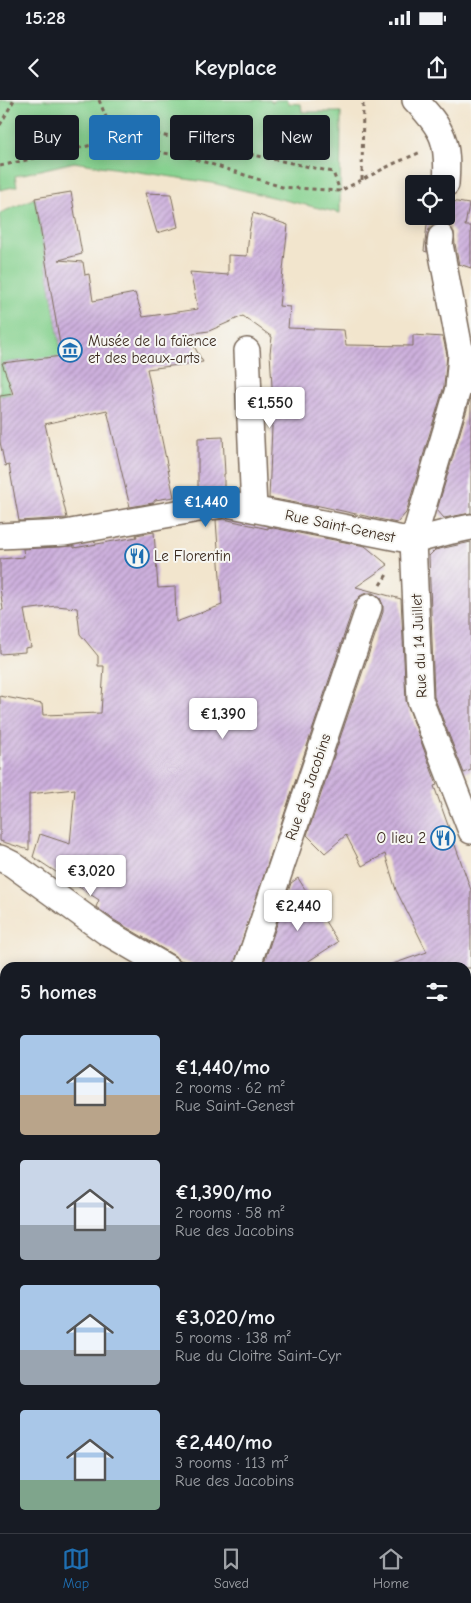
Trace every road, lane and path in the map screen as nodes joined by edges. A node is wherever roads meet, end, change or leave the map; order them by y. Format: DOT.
graph roads {
  1 [pos="14,100"];
  2 [pos="100,100"];
  3 [pos="363,100"];
  4 [pos="415,100"];
  5 [pos="106,115"];
  6 [pos="0,125"];
  7 [pos="160,135"];
  8 [pos="446,142"];
  9 [pos="89,146"];
  10 [pos="160,152"];
  11 [pos="0,166"];
  12 [pos="447,175"];
  13 [pos="362,180"];
  14 [pos="340,191"];
  15 [pos="440,237"];
  16 [pos="247,351"];
  17 [pos="254,509"];
  18 [pos="471,527"];
  19 [pos="0,536"];
  20 [pos="413,541"];
  21 [pos="369,607"];
  22 [pos="463,784"];
  23 [pos="471,831"];
  24 [pos="0,858"];
  25 [pos="158,962"];
  26 [pos="249,962"];
  1 -- 6 [label="path"];
  2 -- 5 [label="path"];
  3 -- 13 [label="path"];
  4 -- 8 [label="street"];
  7 -- 14 [label="path"];
  8 -- 12 [label="street"];
  8 -- 13 [label="path"];
  9 -- 11 [label="path"];
  10 -- 14 [label="path"];
  13 -- 14 [label="path"];
  15 -- 20 [label="street, Rue du 14 Juillet"];
  16 -- 17 [label="street"];
  17 -- 19 [label="street, Rue Saint-Genest"];
  17 -- 20 [label="street, Rue Saint-Genest"];
  18 -- 20 [label="street"];
  20 -- 22 [label="street, Rue du 14 Juillet"];
  21 -- 26 [label="street, Rue des Jacobins"];
  22 -- 23 [label="street, Rue du 14 Juillet"];
  24 -- 25 [label="street"];
}
